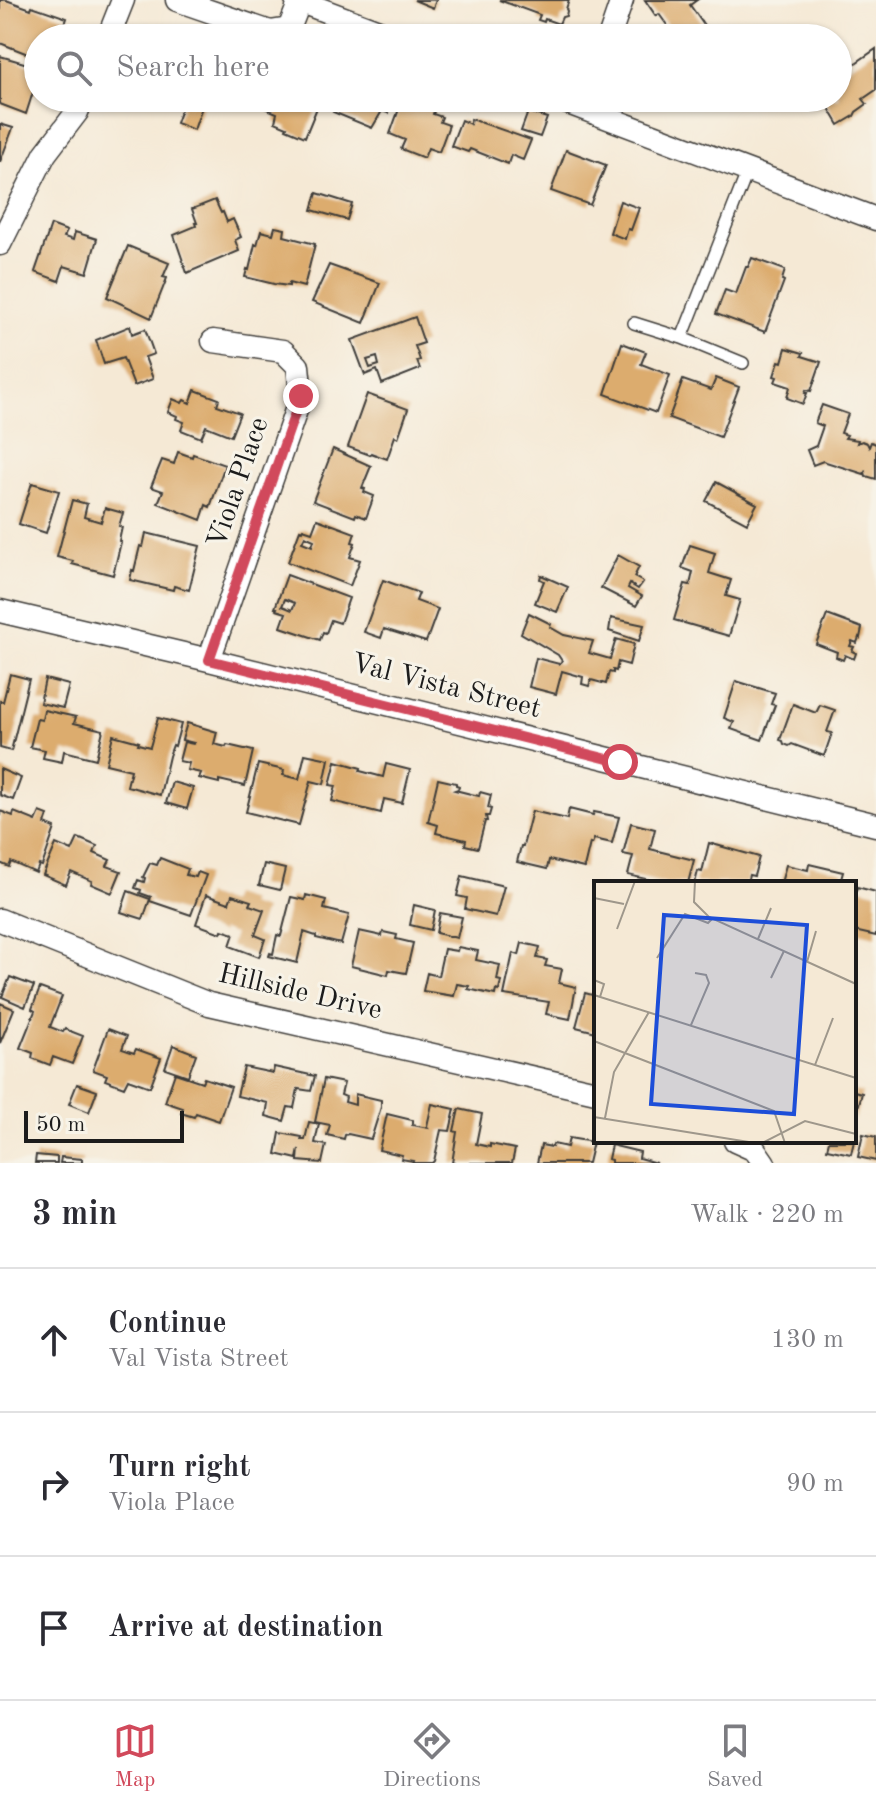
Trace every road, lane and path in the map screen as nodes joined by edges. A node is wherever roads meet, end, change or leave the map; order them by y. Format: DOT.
graph roads {
  1 [pos="123,0"];
  2 [pos="177,0"];
  3 [pos="622,0"];
  4 [pos="298,1"];
  5 [pos="114,24"];
  6 [pos="247,24"];
  7 [pos="291,24"];
  8 [pos="360,24"];
  9 [pos="614,24"];
  10 [pos="77,112"];
  11 [pos="607,112"];
  12 [pos="748,170"];
  13 [pos="876,219"];
  14 [pos="0,244"];
  15 [pos="634,323"];
  16 [pos="682,338"];
  17 [pos="213,341"];
  18 [pos="743,363"];
  19 [pos="0,611"];
  20 [pos="209,660"];
  21 [pos="876,825"];
  22 [pos="0,920"];
  23 [pos="594,1092"];
  24 [pos="739,1143"];
  25 [pos="764,1163"];
  1 -- 5 [label="street"];
  2 -- 6 [label="street"];
  3 -- 9 [label="street"];
  4 -- 7 [label="street"];
  4 -- 8 [label="street"];
  10 -- 14 [label="street"];
  11 -- 12 [label="street"];
  12 -- 13 [label="street"];
  12 -- 16 [label="lane"];
  15 -- 16 [label="lane"];
  16 -- 18 [label="lane"];
  17 -- 20 [label="street, Viola Place"];
  19 -- 20 [label="street, Val Vista Street"];
  20 -- 21 [label="street, Val Vista Street"];
  22 -- 23 [label="street, Hillside Drive"];
  24 -- 25 [label="street"];
}
